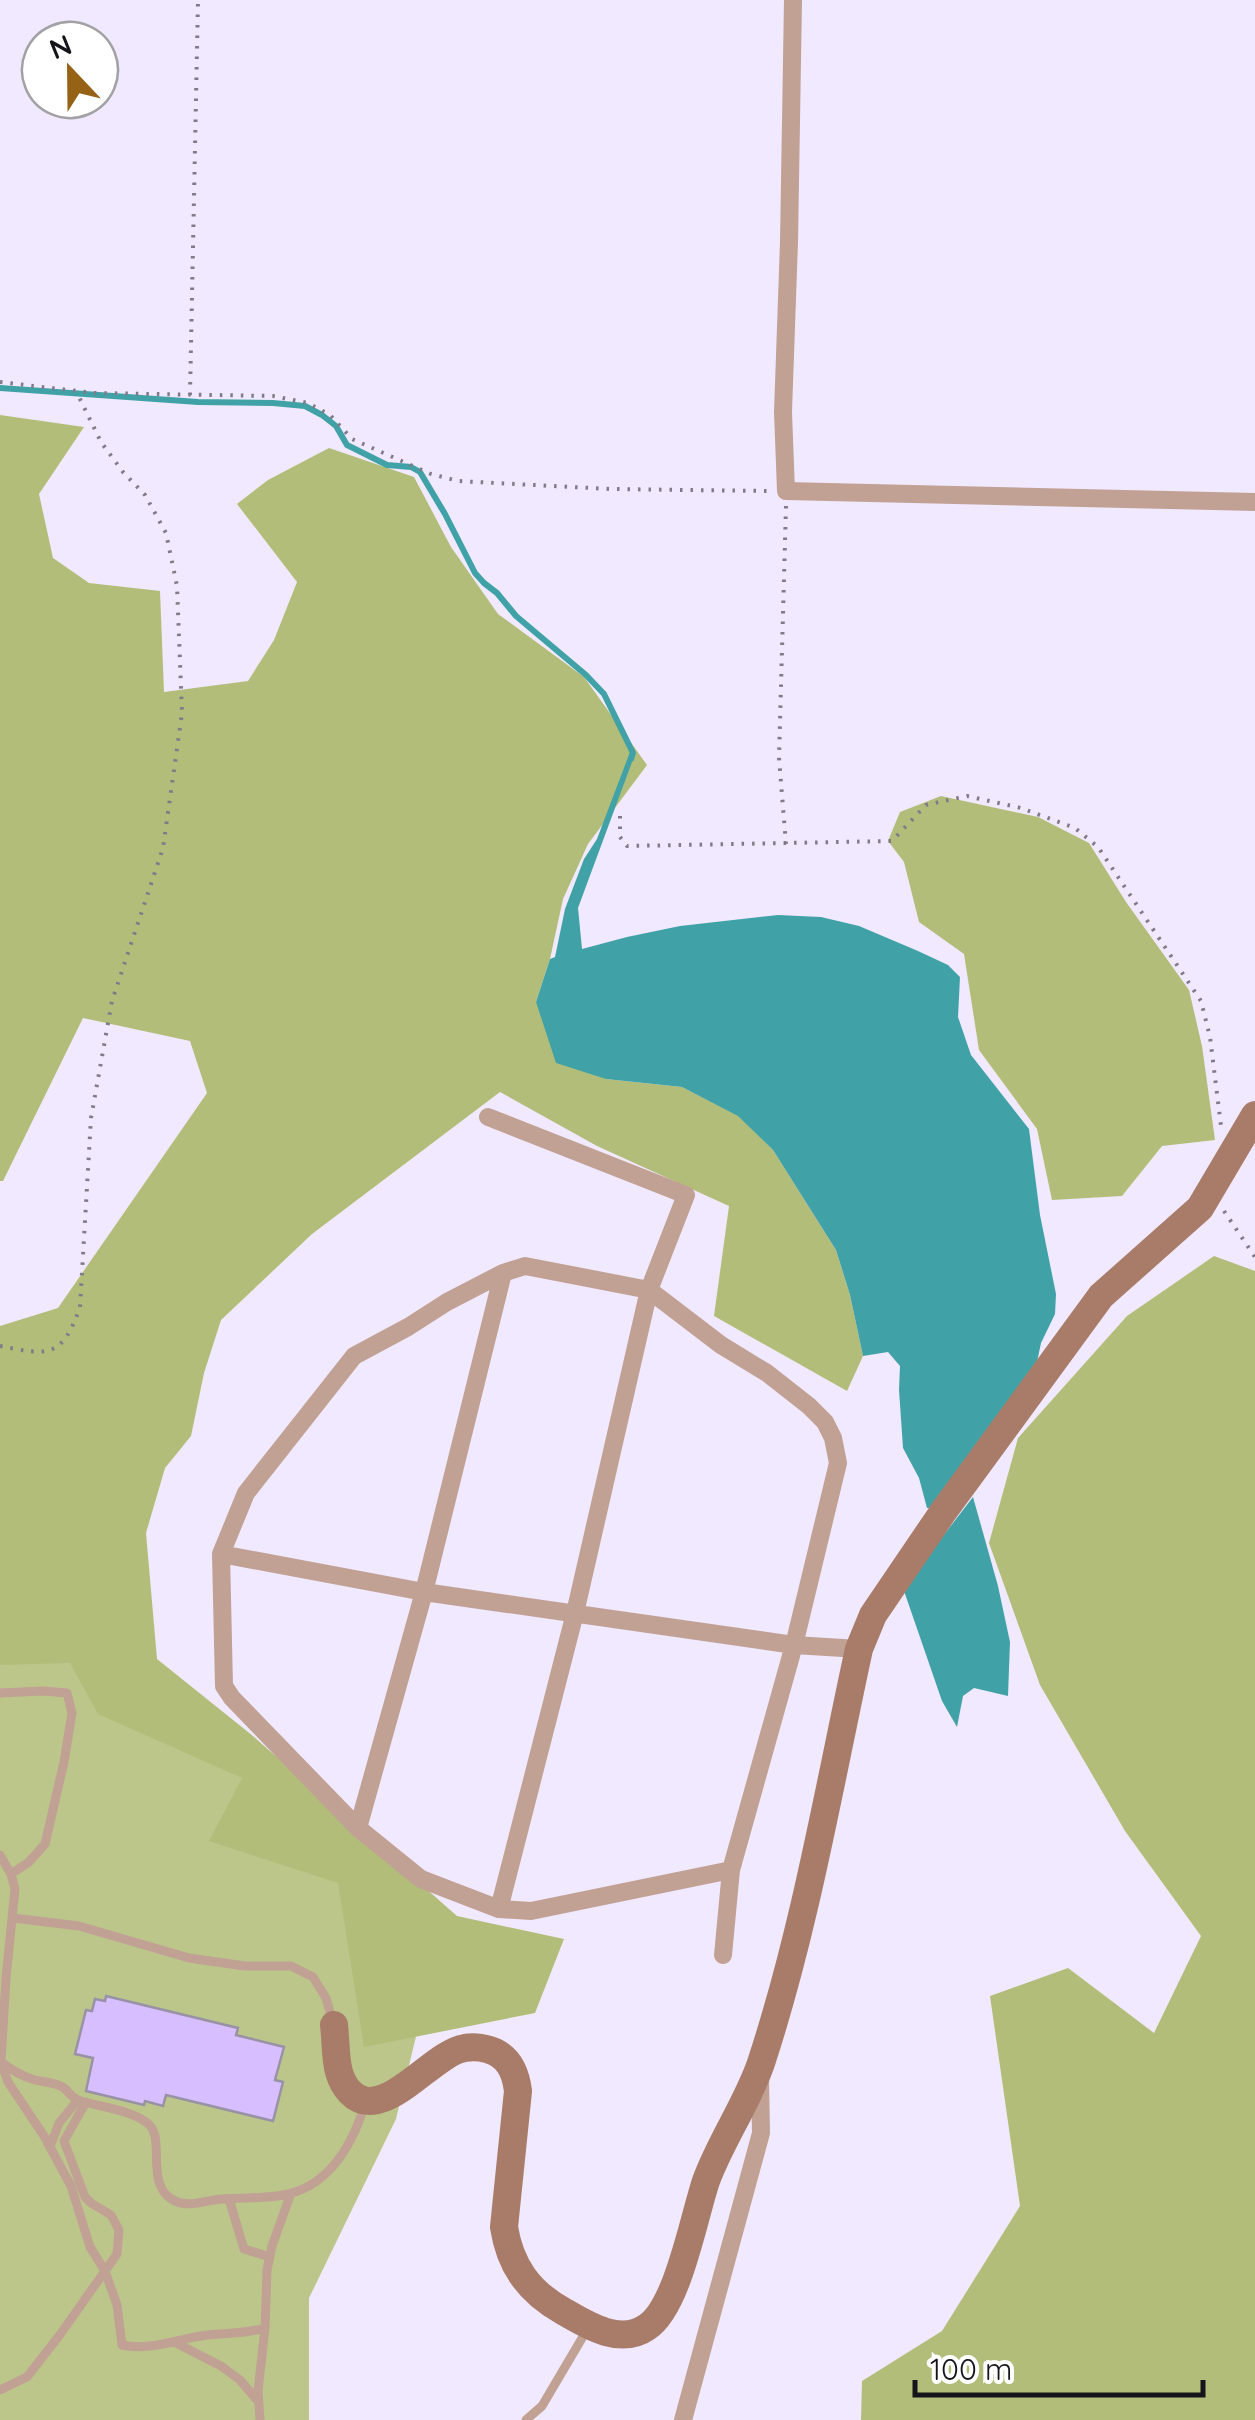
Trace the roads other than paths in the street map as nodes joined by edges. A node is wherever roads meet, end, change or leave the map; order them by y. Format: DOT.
graph roads {
  1 [pos="793,0"];
  2 [pos="1255,502"];
  3 [pos="1255,1115"];
  4 [pos="488,1118"];
  5 [pos="503,1273"];
  6 [pos="649,1290"];
  7 [pos="221,1554"];
  8 [pos="424,1592"];
  9 [pos="575,1613"];
  10 [pos="794,1645"];
  11 [pos="859,1649"];
  12 [pos="0,1693"];
  13 [pos="358,1828"];
  14 [pos="0,1855"];
  15 [pos="731,1870"];
  16 [pos="12,1874"];
  17 [pos="499,1909"];
  18 [pos="14,1918"];
  19 [pos="723,1955"];
  20 [pos="334,2026"];
  21 [pos="0,2062"];
  22 [pos="760,2066"];
  23 [pos="82,2101"];
  24 [pos="366,2102"];
  25 [pos="50,2147"];
  26 [pos="291,2193"];
  27 [pos="228,2198"];
  28 [pos="270,2257"];
  29 [pos="105,2271"];
  30 [pos="590,2326"];
  31 [pos="265,2328"];
  32 [pos="174,2342"];
  33 [pos="0,2390"];
  34 [pos="259,2402"];
  35 [pos="260,2420"];
  36 [pos="526,2420"];
  37 [pos="683,2420"];
  1 -- 2 [label="street"];
  3 -- 11 [label="street"];
  4 -- 6 [label="street"];
  5 -- 6 [label="street"];
  5 -- 7 [label="street"];
  5 -- 8 [label="street"];
  6 -- 9 [label="street"];
  6 -- 10 [label="street"];
  7 -- 8 [label="street"];
  7 -- 13 [label="street"];
  8 -- 9 [label="street"];
  8 -- 13 [label="street"];
  9 -- 10 [label="street"];
  9 -- 17 [label="street"];
  10 -- 11 [label="street"];
  10 -- 15 [label="street"];
  11 -- 22 [label="street"];
  12 -- 16 [label="lane"];
  13 -- 17 [label="street"];
  14 -- 16 [label="lane"];
  15 -- 17 [label="street"];
  15 -- 19 [label="street"];
  16 -- 18 [label="lane"];
  18 -- 20 [label="lane"];
  18 -- 21 [label="lane"];
  20 -- 24 [label="street"];
  21 -- 23 [label="lane"];
  21 -- 25 [label="lane"];
  22 -- 30 [label="street"];
  22 -- 37 [label="street"];
  23 -- 25 [label="lane"];
  23 -- 27 [label="lane"];
  23 -- 29 [label="lane"];
  24 -- 26 [label="lane"];
  24 -- 30 [label="street"];
  25 -- 29 [label="lane"];
  26 -- 27 [label="lane"];
  26 -- 28 [label="lane"];
  27 -- 28 [label="lane"];
  28 -- 31 [label="lane"];
  29 -- 32 [label="lane"];
  29 -- 33 [label="lane"];
  30 -- 36 [label="lane"];
  31 -- 32 [label="lane"];
  31 -- 34 [label="lane"];
  32 -- 34 [label="lane"];
  34 -- 35 [label="lane"];
}
